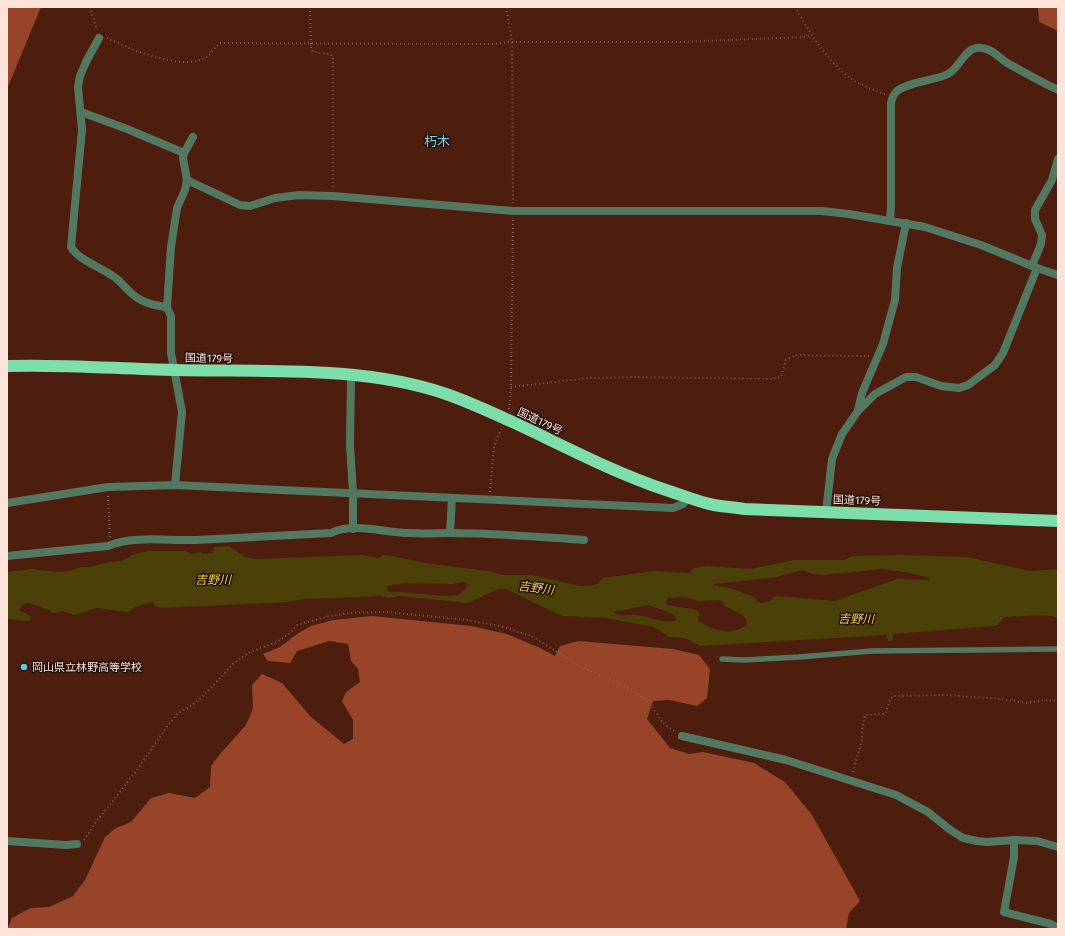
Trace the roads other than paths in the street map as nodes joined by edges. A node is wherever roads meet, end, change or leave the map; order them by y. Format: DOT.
graph roads {
  1 [pos="99,38"];
  2 [pos="1058,90"];
  3 [pos="81,112"];
  4 [pos="193,137"];
  5 [pos="184,153"];
  6 [pos="1058,159"];
  7 [pos="187,180"];
  8 [pos="890,222"];
  9 [pos="906,224"];
  10 [pos="1035,267"];
  11 [pos="1058,275"];
  12 [pos="167,308"];
  13 [pos="7,366"];
  14 [pos="174,370"];
  15 [pos="351,375"];
  16 [pos="858,411"];
  17 [pos="175,486"];
  18 [pos="353,493"];
  19 [pos="452,498"];
  20 [pos="688,498"];
  21 [pos="7,503"];
  22 [pos="826,512"];
  23 [pos="1058,521"];
  24 [pos="352,529"];
  25 [pos="450,533"];
  26 [pos="584,540"];
  27 [pos="7,556"];
  28 [pos="1058,649"];
  29 [pos="722,659"];
  30 [pos="682,736"];
  31 [pos="1014,840"];
  32 [pos="7,841"];
  33 [pos="77,844"];
  34 [pos="1058,847"];
  35 [pos="1058,928"];
  1 -- 3 [label="street"];
  2 -- 8 [label="street"];
  3 -- 5 [label="street"];
  3 -- 12 [label="street"];
  4 -- 5 [label="street"];
  5 -- 7 [label="street"];
  6 -- 10 [label="street"];
  7 -- 8 [label="street"];
  7 -- 12 [label="street"];
  8 -- 9 [label="street"];
  9 -- 10 [label="street"];
  9 -- 16 [label="street"];
  10 -- 11 [label="street"];
  10 -- 16 [label="street"];
  12 -- 14 [label="street"];
  13 -- 14 [label="highway, 国道179号"];
  14 -- 15 [label="highway, 国道179号"];
  14 -- 17 [label="street"];
  15 -- 18 [label="street"];
  15 -- 20 [label="highway, 国道179号"];
  16 -- 22 [label="street"];
  17 -- 18 [label="street"];
  17 -- 21 [label="street"];
  18 -- 19 [label="street"];
  18 -- 24 [label="street"];
  19 -- 20 [label="street"];
  19 -- 25 [label="street"];
  20 -- 22 [label="highway, 国道179号"];
  22 -- 23 [label="highway, 国道179号"];
  24 -- 25 [label="street"];
  24 -- 27 [label="street"];
  25 -- 26 [label="street"];
  28 -- 29 [label="lane"];
  30 -- 31 [label="street"];
  31 -- 34 [label="street"];
  31 -- 35 [label="street"];
  32 -- 33 [label="street"];
}
